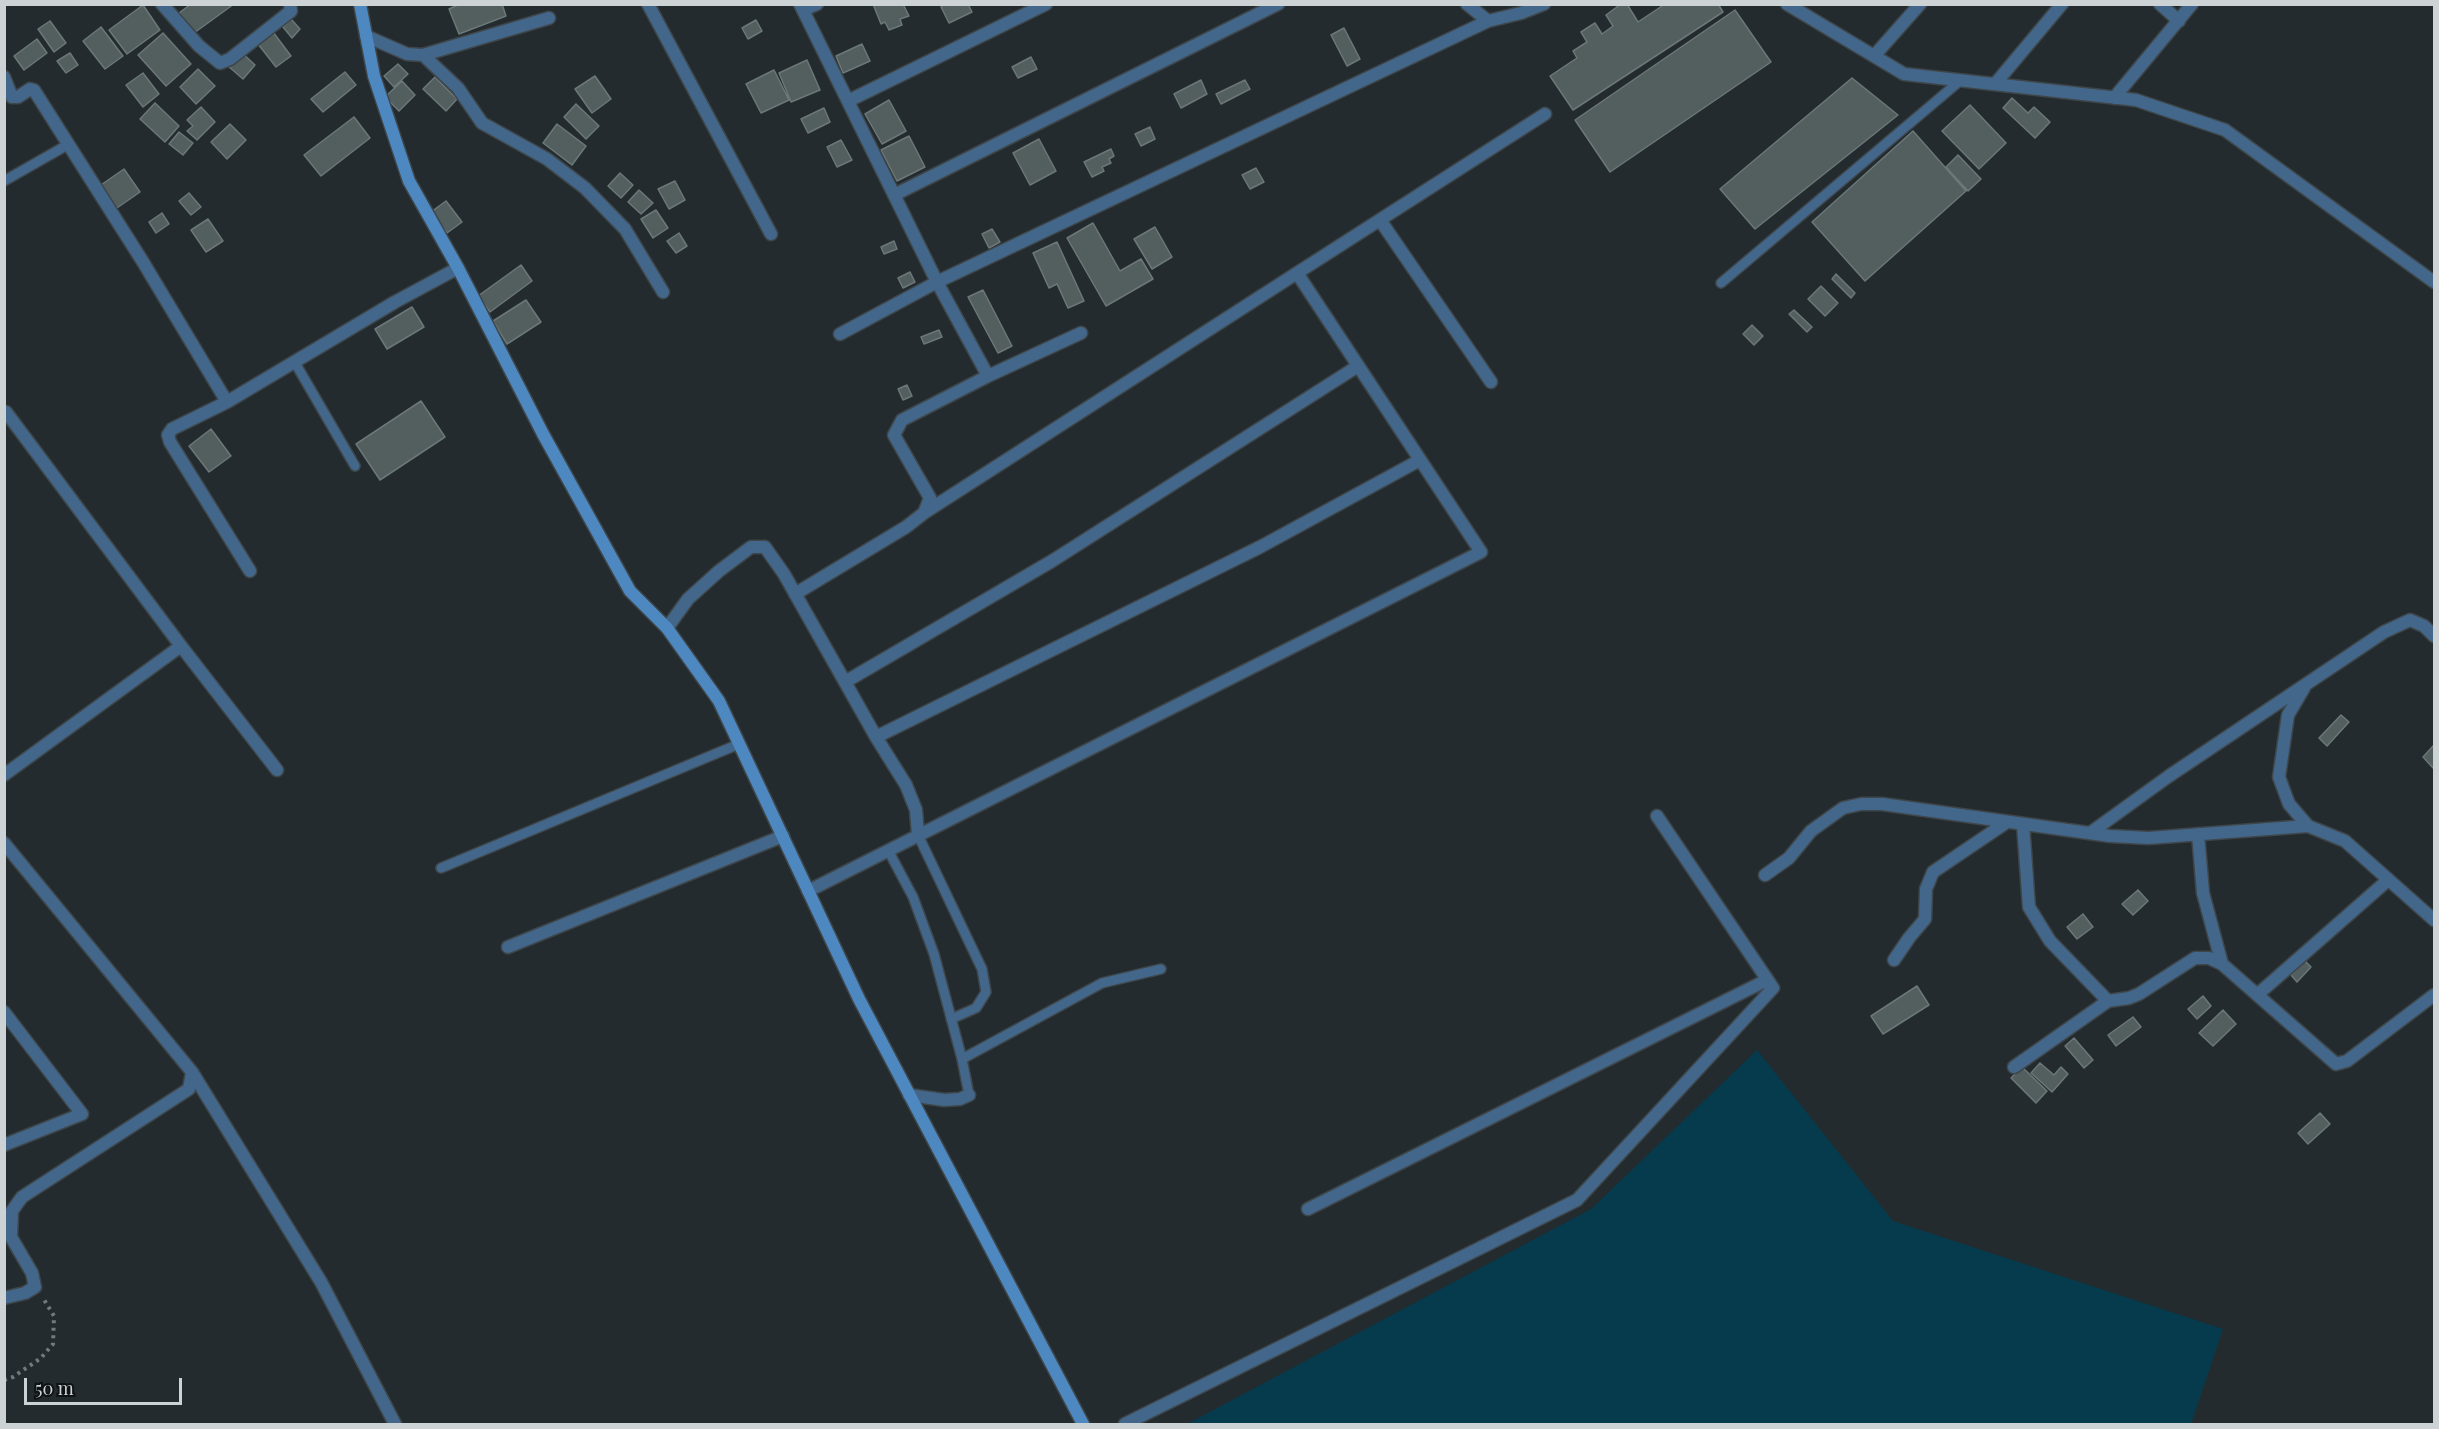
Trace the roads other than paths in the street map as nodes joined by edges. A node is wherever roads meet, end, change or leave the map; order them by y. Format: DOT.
graph roads {
  1 [pos="290,4"];
  2 [pos="360,4"];
  3 [pos="648,4"];
  4 [pos="817,4"];
  5 [pos="1046,4"];
  6 [pos="1278,4"];
  7 [pos="1467,4"];
  8 [pos="1544,4"];
  9 [pos="1788,4"];
  10 [pos="1920,4"];
  11 [pos="2062,4"];
  12 [pos="2160,4"];
  13 [pos="2192,4"];
  14 [pos="168,6"];
  15 [pos="801,7"];
  16 [pos="549,18"];
  17 [pos="1488,21"];
  18 [pos="2179,21"];
  19 [pos="366,36"];
  20 [pos="423,56"];
  21 [pos="1874,56"];
  22 [pos="4,77"];
  23 [pos="1961,80"];
  24 [pos="1995,84"];
  25 [pos="2114,98"];
  26 [pos="848,101"];
  27 [pos="1545,114"];
  28 [pos="69,144"];
  29 [pos="4,181"];
  30 [pos="894,195"];
  31 [pos="1380,220"];
  32 [pos="771,234"];
  33 [pos="458,268"];
  34 [pos="1297,273"];
  35 [pos="938,282"];
  36 [pos="2434,282"];
  37 [pos="1721,284"];
  38 [pos="663,292"];
  39 [pos="1081,333"];
  40 [pos="840,334"];
  41 [pos="294,361"];
  42 [pos="1358,366"];
  43 [pos="988,376"];
  44 [pos="1491,382"];
  45 [pos="228,402"];
  46 [pos="6,412"];
  47 [pos="1420,460"];
  48 [pos="355,466"];
  49 [pos="924,513"];
  50 [pos="250,571"];
  51 [pos="795,594"];
  52 [pos="668,628"];
  53 [pos="2434,636"];
  54 [pos="181,646"];
  55 [pos="845,682"];
  56 [pos="2306,684"];
  57 [pos="876,737"];
  58 [pos="739,744"];
  59 [pos="277,770"];
  60 [pos="4,775"];
  61 [pos="1657,816"];
  62 [pos="2007,822"];
  63 [pos="2023,824"];
  64 [pos="2308,826"];
  65 [pos="2090,833"];
  66 [pos="2198,834"];
  67 [pos="918,835"];
  68 [pos="783,836"];
  69 [pos="4,843"];
  70 [pos="888,850"];
  71 [pos="441,868"];
  72 [pos="1765,875"];
  73 [pos="2388,880"];
  74 [pos="808,891"];
  75 [pos="2434,920"];
  76 [pos="508,947"];
  77 [pos="1894,960"];
  78 [pos="2222,964"];
  79 [pos="1161,969"];
  80 [pos="1767,980"];
  81 [pos="2257,995"];
  82 [pos="2434,995"];
  83 [pos="2108,1001"];
  84 [pos="4,1012"];
  85 [pos="951,1019"];
  86 [pos="962,1059"];
  87 [pos="2014,1067"];
  88 [pos="192,1072"];
  89 [pos="909,1095"];
  90 [pos="969,1095"];
  91 [pos="4,1144"];
  92 [pos="1308,1209"];
  93 [pos="4,1298"];
  94 [pos="395,1425"];
  95 [pos="1083,1425"];
  96 [pos="1125,1425"];
  1 -- 14 [label="street"];
  2 -- 19 [label="street"];
  3 -- 32 [label="street"];
  4 -- 15 [label="street"];
  5 -- 26 [label="street"];
  6 -- 30 [label="street"];
  7 -- 17 [label="street"];
  8 -- 17 [label="street"];
  9 -- 21 [label="street"];
  10 -- 21 [label="street"];
  11 -- 24 [label="street"];
  12 -- 18 [label="street"];
  13 -- 18 [label="street"];
  15 -- 26 [label="street"];
  16 -- 20 [label="street"];
  17 -- 35 [label="street"];
  18 -- 25 [label="street"];
  19 -- 20 [label="street"];
  19 -- 33 [label="street"];
  20 -- 38 [label="street"];
  21 -- 23 [label="street"];
  22 -- 28 [label="street"];
  23 -- 24 [label="street"];
  23 -- 37 [label="lane"];
  24 -- 25 [label="street"];
  25 -- 36 [label="street"];
  26 -- 30 [label="street"];
  27 -- 31 [label="street"];
  28 -- 29 [label="lane"];
  28 -- 45 [label="street"];
  30 -- 35 [label="street"];
  31 -- 34 [label="street"];
  31 -- 44 [label="street"];
  33 -- 41 [label="street"];
  33 -- 52 [label="street"];
  34 -- 42 [label="street"];
  34 -- 49 [label="street"];
  35 -- 40 [label="street"];
  35 -- 43 [label="street"];
  39 -- 43 [label="street"];
  41 -- 45 [label="street"];
  41 -- 48 [label="lane"];
  42 -- 47 [label="street"];
  42 -- 55 [label="street"];
  43 -- 49 [label="street"];
  45 -- 50 [label="street"];
  46 -- 54 [label="street"];
  47 -- 57 [label="street"];
  47 -- 67 [label="street"];
  49 -- 51 [label="street"];
  51 -- 52 [label="street"];
  51 -- 55 [label="street"];
  52 -- 58 [label="street"];
  53 -- 56 [label="street"];
  54 -- 59 [label="street"];
  54 -- 60 [label="street"];
  55 -- 57 [label="street"];
  56 -- 64 [label="street"];
  56 -- 65 [label="street"];
  57 -- 67 [label="street"];
  58 -- 68 [label="street"];
  58 -- 71 [label="lane"];
  61 -- 80 [label="street"];
  62 -- 63 [label="street"];
  62 -- 72 [label="street"];
  62 -- 77 [label="street"];
  63 -- 65 [label="street"];
  63 -- 83 [label="street"];
  64 -- 66 [label="street"];
  64 -- 73 [label="street"];
  65 -- 66 [label="street"];
  66 -- 78 [label="street"];
  67 -- 70 [label="street"];
  67 -- 85 [label="lane"];
  68 -- 74 [label="street"];
  68 -- 76 [label="street"];
  69 -- 88 [label="street"];
  70 -- 74 [label="street"];
  70 -- 85 [label="lane"];
  73 -- 75 [label="street"];
  73 -- 81 [label="street"];
  74 -- 89 [label="street"];
  78 -- 81 [label="street"];
  78 -- 83 [label="street"];
  79 -- 86 [label="lane"];
  80 -- 92 [label="street"];
  80 -- 96 [label="street"];
  81 -- 82 [label="street"];
  83 -- 87 [label="street"];
  84 -- 91 [label="street"];
  85 -- 86 [label="lane"];
  86 -- 90 [label="lane"];
  88 -- 93 [label="street"];
  88 -- 94 [label="street"];
  89 -- 90 [label="street"];
  89 -- 95 [label="street"];
}
